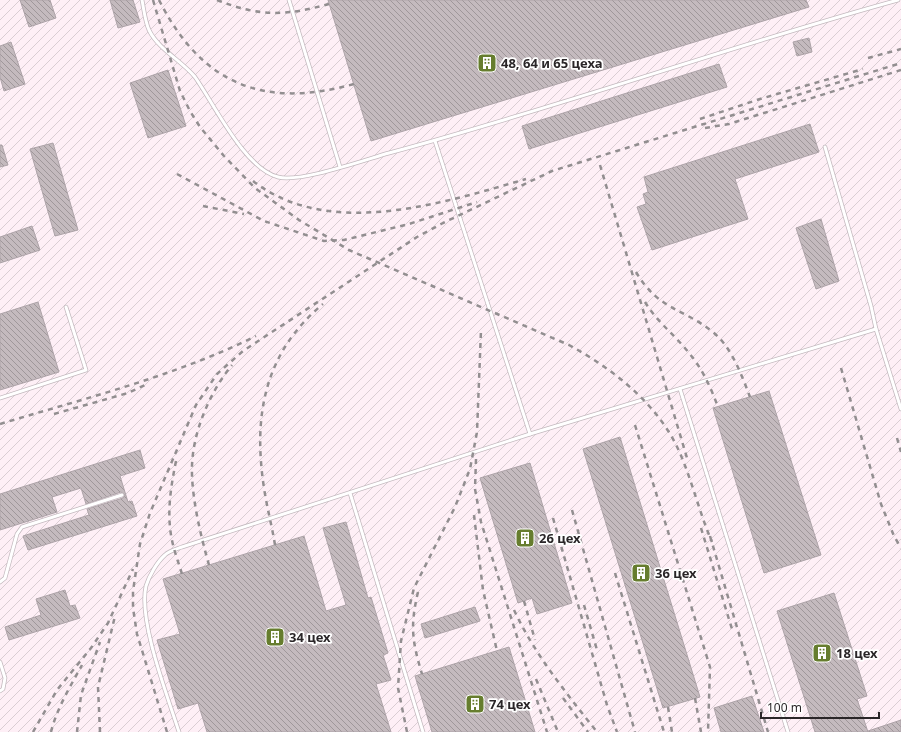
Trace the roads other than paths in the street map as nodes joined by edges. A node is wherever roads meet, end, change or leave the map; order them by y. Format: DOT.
graph roads {
  1 [pos="142,0"];
  2 [pos="289,0"];
  3 [pos="898,0"];
  4 [pos="435,141"];
  5 [pos="825,147"];
  6 [pos="340,167"];
  7 [pos="66,307"];
  8 [pos="876,329"];
  9 [pos="680,389"];
  10 [pos="0,398"];
  11 [pos="901,409"];
  12 [pos="530,434"];
  13 [pos="350,493"];
  14 [pos="122,495"];
  15 [pos="0,582"];
  16 [pos="0,662"];
  17 [pos="0,691"];
  18 [pos="179,732"];
  19 [pos="423,732"];
  20 [pos="788,732"];
  1 -- 6 [label="lane"];
  2 -- 6 [label="lane"];
  3 -- 4 [label="lane"];
  4 -- 6 [label="lane"];
  4 -- 12 [label="lane"];
  5 -- 8 [label="lane"];
  7 -- 10 [label="lane"];
  8 -- 9 [label="lane"];
  8 -- 11 [label="lane"];
  9 -- 12 [label="lane"];
  9 -- 20 [label="lane"];
  12 -- 13 [label="lane"];
  13 -- 18 [label="lane"];
  13 -- 19 [label="lane"];
  14 -- 15 [label="lane"];
  16 -- 17 [label="lane"];
}
